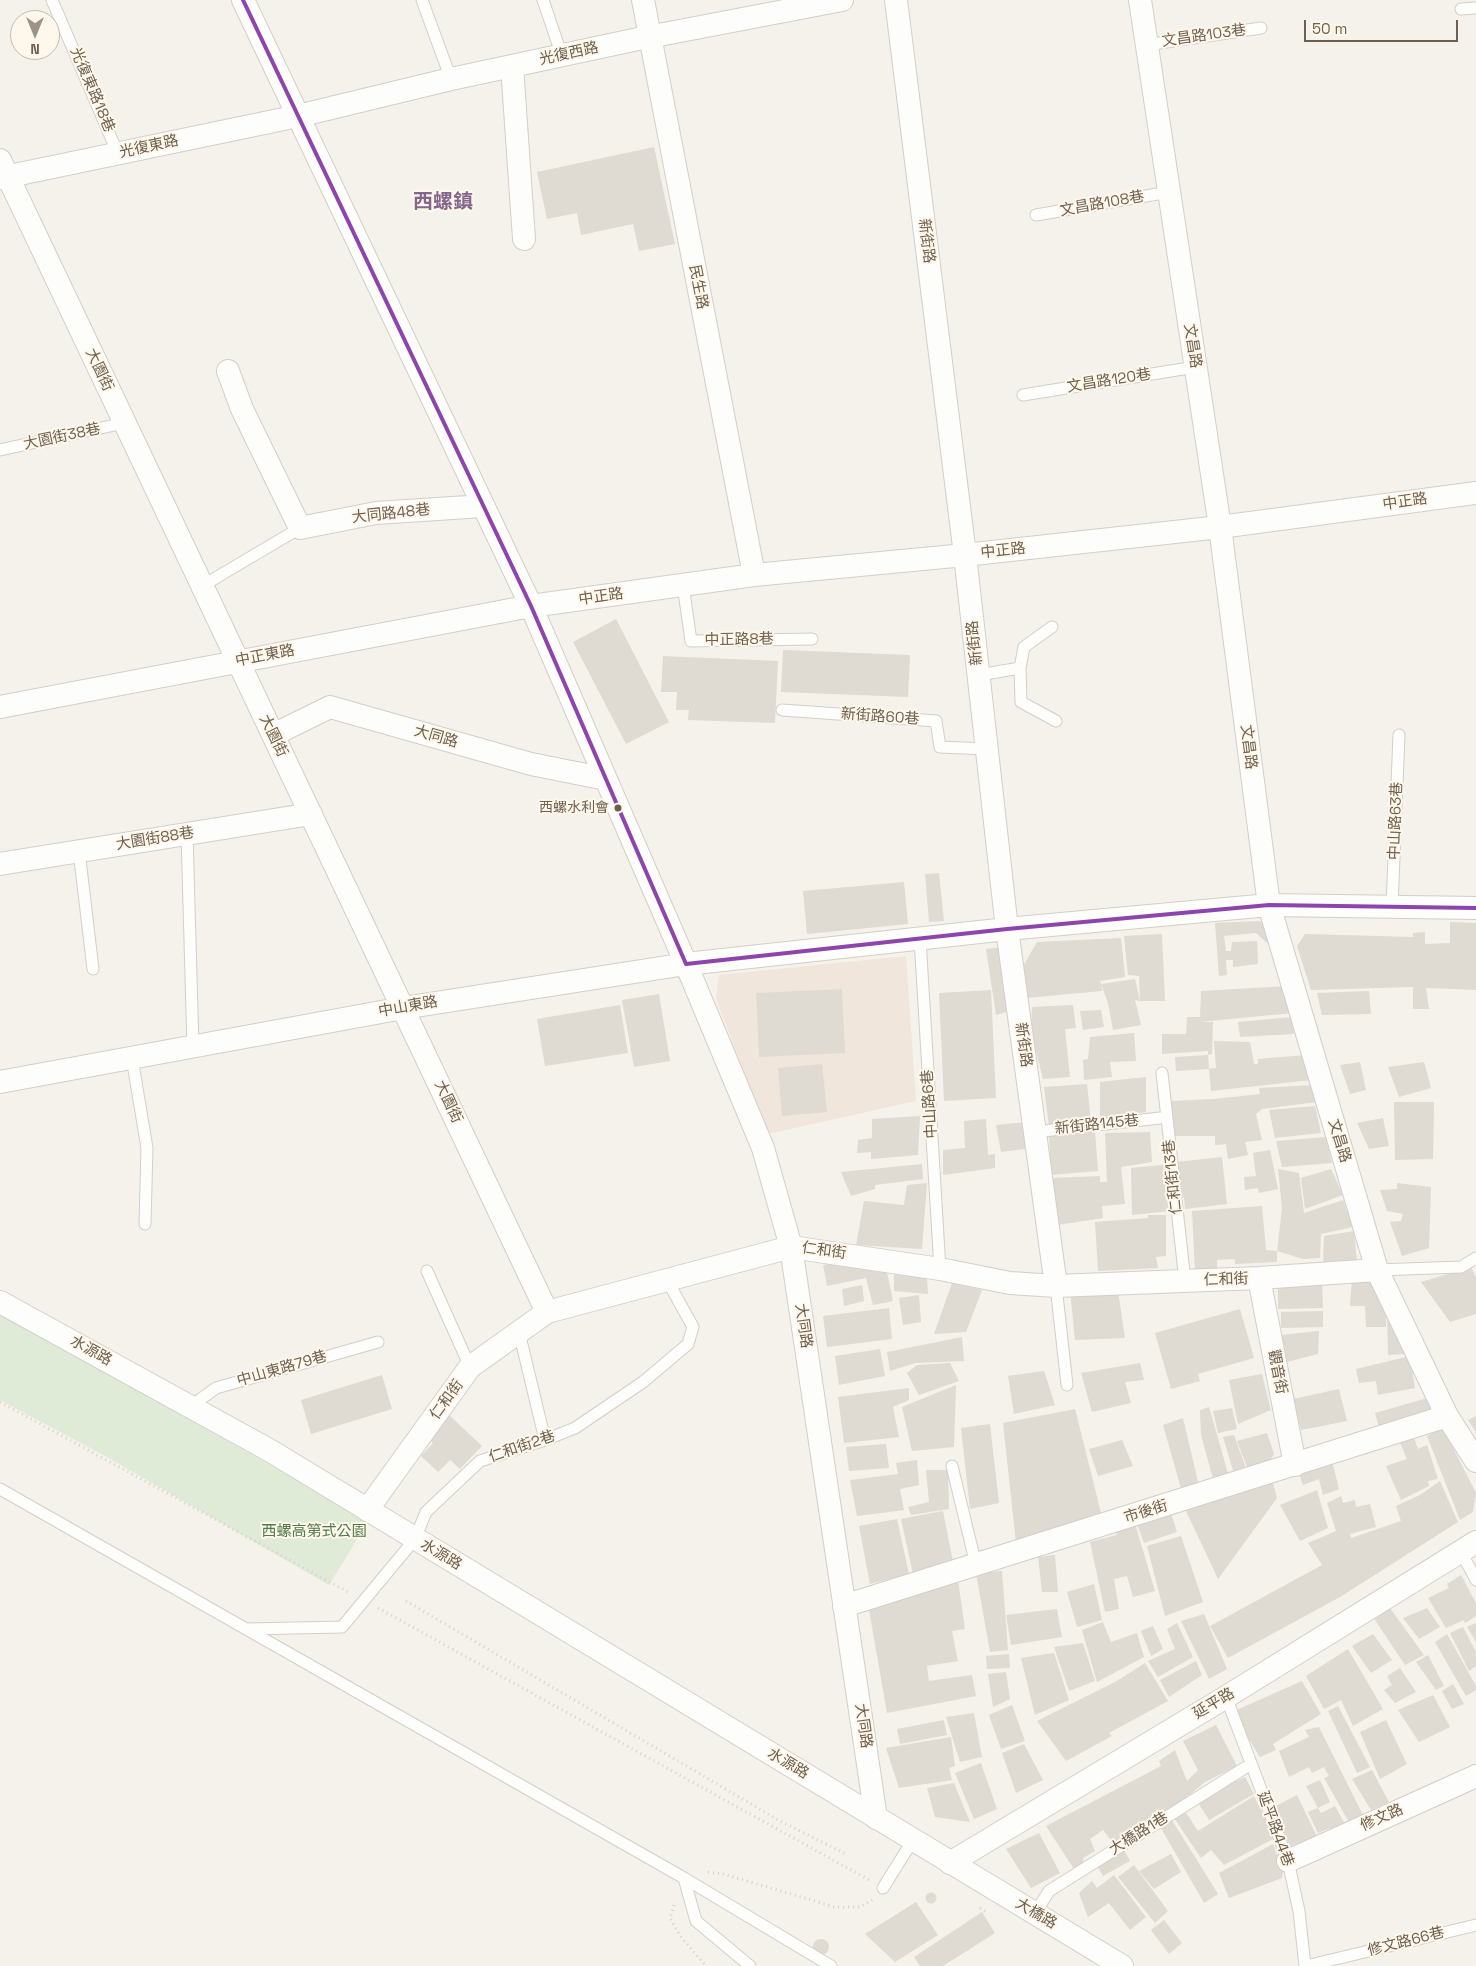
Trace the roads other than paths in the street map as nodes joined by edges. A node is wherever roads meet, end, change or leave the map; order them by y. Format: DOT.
graph roads {
  1 [pos="52,0"];
  2 [pos="243,0"];
  3 [pos="422,0"];
  4 [pos="543,0"];
  5 [pos="643,0"];
  6 [pos="842,0"];
  7 [pos="896,0"];
  8 [pos="1140,0"];
  9 [pos="1476,8"];
  10 [pos="1462,10"];
  11 [pos="1261,28"];
  12 [pos="650,37"];
  13 [pos="1146,45"];
  14 [pos="562,56"];
  15 [pos="512,66"];
  16 [pos="451,79"];
  17 [pos="298,116"];
  18 [pos="118,154"];
  19 [pos="2,172"];
  20 [pos="1169,192"];
  21 [pos="1036,215"];
  22 [pos="524,239"];
  23 [pos="1195,367"];
  24 [pos="228,371"];
  25 [pos="1024,394"];
  26 [pos="124,423"];
  27 [pos="0,450"];
  28 [pos="1476,493"];
  29 [pos="483,506"];
  30 [pos="1220,527"];
  31 [pos="300,528"];
  32 [pos="966,555"];
  33 [pos="754,575"];
  34 [pos="683,585"];
  35 [pos="202,586"];
  36 [pos="531,606"];
  37 [pos="1052,626"];
  38 [pos="812,639"];
  39 [pos="237,661"];
  40 [pos="1020,668"];
  41 [pos="979,675"];
  42 [pos="0,707"];
  43 [pos="782,710"];
  44 [pos="1056,721"];
  45 [pos="273,735"];
  46 [pos="1399,735"];
  47 [pos="987,748"];
  48 [pos="606,779"];
  49 [pos="310,814"];
  50 [pos="187,834"];
  51 [pos="78,851"];
  52 [pos="0,864"];
  53 [pos="1269,905"];
  54 [pos="1392,907"];
  55 [pos="1476,908"];
  56 [pos="1006,930"];
  57 [pos="920,939"];
  58 [pos="686,964"];
  59 [pos="93,969"];
  60 [pos="403,1008"];
  61 [pos="193,1047"];
  62 [pos="132,1058"];
  63 [pos="1162,1073"];
  64 [pos="0,1082"];
  65 [pos="1160,1118"];
  66 [pos="1034,1132"];
  67 [pos="145,1224"];
  68 [pos="792,1247"];
  69 [pos="1476,1258"];
  70 [pos="940,1269"];
  71 [pos="426,1270"];
  72 [pos="1377,1270"];
  73 [pos="1259,1278"];
  74 [pos="667,1280"];
  75 [pos="1185,1281"];
  76 [pos="1056,1286"];
  77 [pos="0,1302"];
  78 [pos="547,1312"];
  79 [pos="519,1332"];
  80 [pos="378,1342"];
  81 [pos="470,1367"];
  82 [pos="1067,1385"];
  83 [pos="191,1406"];
  84 [pos="1447,1416"];
  85 [pos="545,1440"];
  86 [pos="1476,1461"];
  87 [pos="1295,1465"];
  88 [pos="952,1466"];
  89 [pos="0,1489"];
  90 [pos="367,1510"];
  91 [pos="415,1539"];
  92 [pos="1468,1547"];
  93 [pos="976,1565"];
  94 [pos="1476,1580"];
  95 [pos="844,1606"];
  96 [pos="246,1629"];
  97 [pos="1226,1697"];
  98 [pos="1251,1764"];
  99 [pos="1476,1776"];
  100 [pos="876,1818"];
  101 [pos="913,1840"];
  102 [pos="1288,1861"];
  103 [pos="950,1863"];
  104 [pos="684,1878"];
  105 [pos="883,1888"];
  106 [pos="1035,1913"];
  107 [pos="1476,1925"];
  108 [pos="750,1966"];
  109 [pos="831,1966"];
  110 [pos="1122,1966"];
  111 [pos="1305,1966"];
  1 -- 18 [label="lane, 光復東路18巷"];
  2 -- 17 [label="street, 大同路"];
  3 -- 16 [label="lane"];
  4 -- 14 [label="lane"];
  5 -- 12 [label="street, 民生路"];
  6 -- 12 [label="street, 光復西路"];
  7 -- 32 [label="street, 新街路"];
  8 -- 13 [label="street, 文昌路"];
  9 -- 10 [label="lane"];
  11 -- 13 [label="lane, 文昌路103巷"];
  12 -- 14 [label="street, 光復西路"];
  12 -- 33 [label="street, 民生路"];
  13 -- 20 [label="street, 文昌路"];
  14 -- 15 [label="street, 光復西路"];
  15 -- 16 [label="street, 光復西路"];
  15 -- 22 [label="street"];
  16 -- 17 [label="street, 光復西路"];
  17 -- 18 [label="street, 光復東路"];
  17 -- 29 [label="street, 大同路"];
  18 -- 19 [label="street, 光復東路"];
  19 -- 26 [label="street, 大園街"];
  20 -- 21 [label="lane, 文昌路108巷"];
  20 -- 23 [label="street, 文昌路"];
  23 -- 25 [label="lane, 文昌路120巷"];
  23 -- 30 [label="street, 文昌路"];
  24 -- 31 [label="street"];
  26 -- 27 [label="lane, 大園街38巷"];
  26 -- 35 [label="street, 大園街"];
  28 -- 30 [label="street, 中正路"];
  29 -- 31 [label="street, 大同路48巷"];
  29 -- 36 [label="street, 大同路"];
  30 -- 32 [label="street, 中正路"];
  30 -- 53 [label="street, 文昌路"];
  31 -- 35 [label="lane, 大同路48巷"];
  32 -- 33 [label="street, 中正路"];
  32 -- 41 [label="street, 新街路"];
  33 -- 34 [label="street, 中正路"];
  34 -- 36 [label="street, 中正路"];
  34 -- 38 [label="lane, 中正路8巷"];
  35 -- 39 [label="street, 大園街"];
  36 -- 39 [label="street, 中正東路"];
  36 -- 48 [label="street, 大同路"];
  37 -- 40 [label="lane"];
  39 -- 42 [label="street, 中正東路"];
  39 -- 45 [label="street, 大園街"];
  40 -- 41 [label="lane"];
  40 -- 44 [label="lane"];
  41 -- 47 [label="street, 新街路"];
  43 -- 47 [label="lane, 新街路60巷"];
  45 -- 48 [label="street, 大同路"];
  45 -- 49 [label="street, 大園街"];
  46 -- 54 [label="lane, 中山路63巷"];
  47 -- 56 [label="street, 新街路"];
  48 -- 58 [label="street, 大同路"];
  49 -- 50 [label="street, 大園街88巷"];
  49 -- 60 [label="street, 大園街"];
  50 -- 51 [label="street, 大園街88巷"];
  50 -- 61 [label="lane"];
  51 -- 52 [label="street, 大園街88巷"];
  51 -- 59 [label="lane"];
  53 -- 54 [label="street, 中山東路"];
  53 -- 56 [label="street, 中山東路"];
  53 -- 72 [label="street, 文昌路"];
  54 -- 55 [label="street, 中山東路"];
  56 -- 57 [label="street, 中山東路"];
  56 -- 66 [label="street, 新街路"];
  57 -- 58 [label="street, 中山東路"];
  57 -- 70 [label="lane, 中山路6巷"];
  58 -- 60 [label="street, 中山東路"];
  58 -- 68 [label="street, 大同路"];
  60 -- 61 [label="street, 中山東路"];
  60 -- 78 [label="street, 大園街"];
  61 -- 62 [label="street, 中山東路"];
  62 -- 64 [label="street, 中山東路"];
  62 -- 67 [label="lane"];
  63 -- 75 [label="lane, 仁和街13巷"];
  65 -- 66 [label="lane, 新街路145巷"];
  66 -- 76 [label="street, 新街路"];
  68 -- 70 [label="street, 仁和街"];
  68 -- 74 [label="street, 仁和街"];
  68 -- 95 [label="street, 大同路"];
  69 -- 72 [label="lane"];
  70 -- 76 [label="street, 仁和街"];
  71 -- 81 [label="lane"];
  72 -- 73 [label="street, 仁和街"];
  72 -- 84 [label="street, 文昌路"];
  73 -- 75 [label="street, 仁和街"];
  73 -- 87 [label="street, 觀音街"];
  74 -- 78 [label="street, 仁和街"];
  74 -- 85 [label="lane, 仁和街2巷"];
  75 -- 76 [label="street, 仁和街"];
  76 -- 82 [label="lane"];
  77 -- 83 [label="street, 水源路"];
  78 -- 79 [label="street, 仁和街"];
  79 -- 81 [label="street, 仁和街"];
  79 -- 85 [label="lane"];
  80 -- 83 [label="lane, 中山東路79巷"];
  81 -- 90 [label="street, 仁和街"];
  83 -- 90 [label="street, 水源路"];
  84 -- 86 [label="street, 文昌路"];
  84 -- 87 [label="street, 市後街"];
  85 -- 91 [label="lane, 仁和街2巷"];
  87 -- 93 [label="street, 市後街"];
  88 -- 93 [label="lane"];
  89 -- 96 [label="lane"];
  90 -- 91 [label="street, 水源路"];
  91 -- 96 [label="lane, 仁和街2巷"];
  91 -- 100 [label="street, 水源路"];
  92 -- 94 [label="lane"];
  92 -- 97 [label="street, 延平路"];
  93 -- 95 [label="street, 市後街"];
  95 -- 100 [label="street, 大同路"];
  96 -- 104 [label="lane"];
  97 -- 98 [label="lane, 延平路44巷"];
  97 -- 103 [label="street, 延平路"];
  98 -- 102 [label="lane, 延平路44巷"];
  98 -- 106 [label="lane, 大橋路1巷"];
  99 -- 102 [label="street, 修文路"];
  100 -- 101 [label="street"];
  101 -- 103 [label="street"];
  101 -- 105 [label="lane"];
  102 -- 111 [label="lane, 延平路44巷"];
  103 -- 106 [label="street, 大橋路"];
  104 -- 108 [label="lane"];
  104 -- 109 [label="lane"];
  106 -- 110 [label="street, 大橋路"];
  107 -- 111 [label="lane, 修文路66巷"];
}
